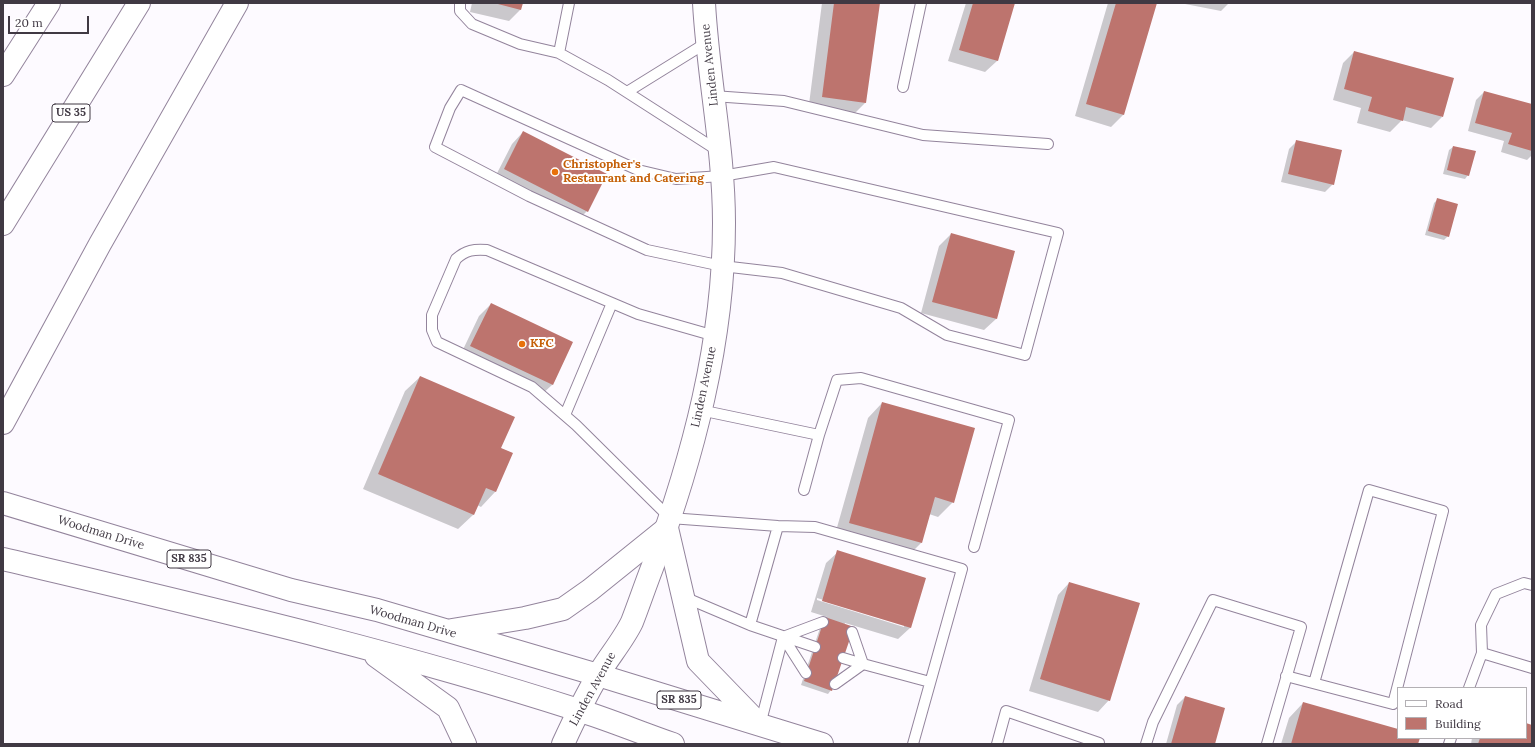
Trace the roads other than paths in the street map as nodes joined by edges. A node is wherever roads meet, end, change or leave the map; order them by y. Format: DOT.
graph roads {
  1 [pos="49,3"];
  2 [pos="139,3"];
  3 [pos="237,3"];
  4 [pos="460,3"];
  5 [pos="569,3"];
  6 [pos="704,3"];
  7 [pos="921,3"];
  8 [pos="706,43"];
  9 [pos="560,54"];
  10 [pos="3,74"];
  11 [pos="903,87"];
  12 [pos="627,92"];
  13 [pos="713,96"];
  14 [pos="1048,144"];
  15 [pos="720,152"];
  16 [pos="722,176"];
  17 [pos="3,224"];
  18 [pos="722,266"];
  19 [pos="612,303"];
  20 [pos="715,336"];
  21 [pos="700,410"];
  22 [pos="565,415"];
  23 [pos="3,423"];
  24 [pos="819,435"];
  25 [pos="804,490"];
  26 [pos="3,503"];
  27 [pos="668,523"];
  28 [pos="778,526"];
  29 [pos="974,547"];
  30 [pos="3,559"];
  31 [pos="1532,585"];
  32 [pos="682,596"];
  33 [pos="823,622"];
  34 [pos="750,625"];
  35 [pos="446,631"];
  36 [pos="852,632"];
  37 [pos="783,637"];
  38 [pos="815,647"];
  39 [pos="367,649"];
  40 [pos="1482,653"];
  41 [pos="843,658"];
  42 [pos="863,664"];
  43 [pos="1532,668"];
  44 [pos="806,673"];
  45 [pos="598,675"];
  46 [pos="1286,676"];
  47 [pos="930,682"];
  48 [pos="1314,683"];
  49 [pos="835,684"];
  50 [pos="1397,687"];
  51 [pos="1469,687"];
  52 [pos="1397,689"];
  53 [pos="579,710"];
  54 [pos="760,725"];
  55 [pos="465,744"];
  56 [pos="563,744"];
  57 [pos="673,744"];
  58 [pos="822,744"];
  59 [pos="913,744"];
  60 [pos="997,744"];
  61 [pos="1099,744"];
  62 [pos="1146,744"];
  63 [pos="1267,744"];
  1 -- 10 [label="main road"];
  2 -- 17 [label="main road, US 35"];
  3 -- 23 [label="main road"];
  4 -- 9 [label="lane"];
  5 -- 9 [label="lane"];
  6 -- 8 [label="main road, Linden Avenue"];
  7 -- 11 [label="lane"];
  8 -- 12 [label="lane"];
  8 -- 13 [label="main road, Linden Avenue"];
  9 -- 12 [label="lane"];
  12 -- 15 [label="lane"];
  13 -- 14 [label="lane"];
  13 -- 15 [label="main road, Linden Avenue"];
  15 -- 16 [label="main road, Linden Avenue"];
  16 -- 18 [label="main road, Linden Avenue"];
  16 -- 18 [label="lane"];
  16 -- 18 [label="lane"];
  18 -- 20 [label="main road, Linden Avenue"];
  19 -- 20 [label="lane"];
  19 -- 22 [label="lane"];
  19 -- 22 [label="lane"];
  20 -- 21 [label="main road, Linden Avenue"];
  21 -- 24 [label="lane"];
  21 -- 27 [label="main road, Linden Avenue"];
  22 -- 27 [label="lane"];
  24 -- 25 [label="lane"];
  24 -- 29 [label="lane"];
  26 -- 35 [label="main road, Woodman Drive / SR 835"];
  27 -- 28 [label="lane"];
  27 -- 32 [label="main road"];
  27 -- 35 [label="main road"];
  27 -- 45 [label="main road, Linden Avenue"];
  28 -- 34 [label="lane"];
  28 -- 47 [label="lane"];
  30 -- 39 [label="main road"];
  31 -- 40 [label="lane"];
  32 -- 34 [label="lane"];
  32 -- 54 [label="main road"];
  33 -- 37 [label="lane"];
  34 -- 37 [label="lane"];
  35 -- 45 [label="main road, Woodman Drive / SR 835"];
  36 -- 42 [label="lane"];
  37 -- 38 [label="lane"];
  37 -- 44 [label="lane"];
  37 -- 54 [label="lane"];
  39 -- 53 [label="main road"];
  39 -- 55 [label="main road"];
  40 -- 43 [label="lane"];
  40 -- 51 [label="lane"];
  41 -- 42 [label="lane"];
  42 -- 47 [label="lane"];
  42 -- 49 [label="lane"];
  45 -- 53 [label="main road, Linden Avenue"];
  45 -- 54 [label="main road, Woodman Drive / SR 835"];
  46 -- 48 [label="lane"];
  46 -- 62 [label="lane"];
  46 -- 63 [label="lane"];
  47 -- 59 [label="lane"];
  48 -- 50 [label="lane"];
  48 -- 52 [label="lane"];
  53 -- 56 [label="main road, Linden Avenue"];
  53 -- 57 [label="main road"];
  54 -- 58 [label="main road, Woodman Drive / SR 835"];
  60 -- 61 [label="lane"];
}
